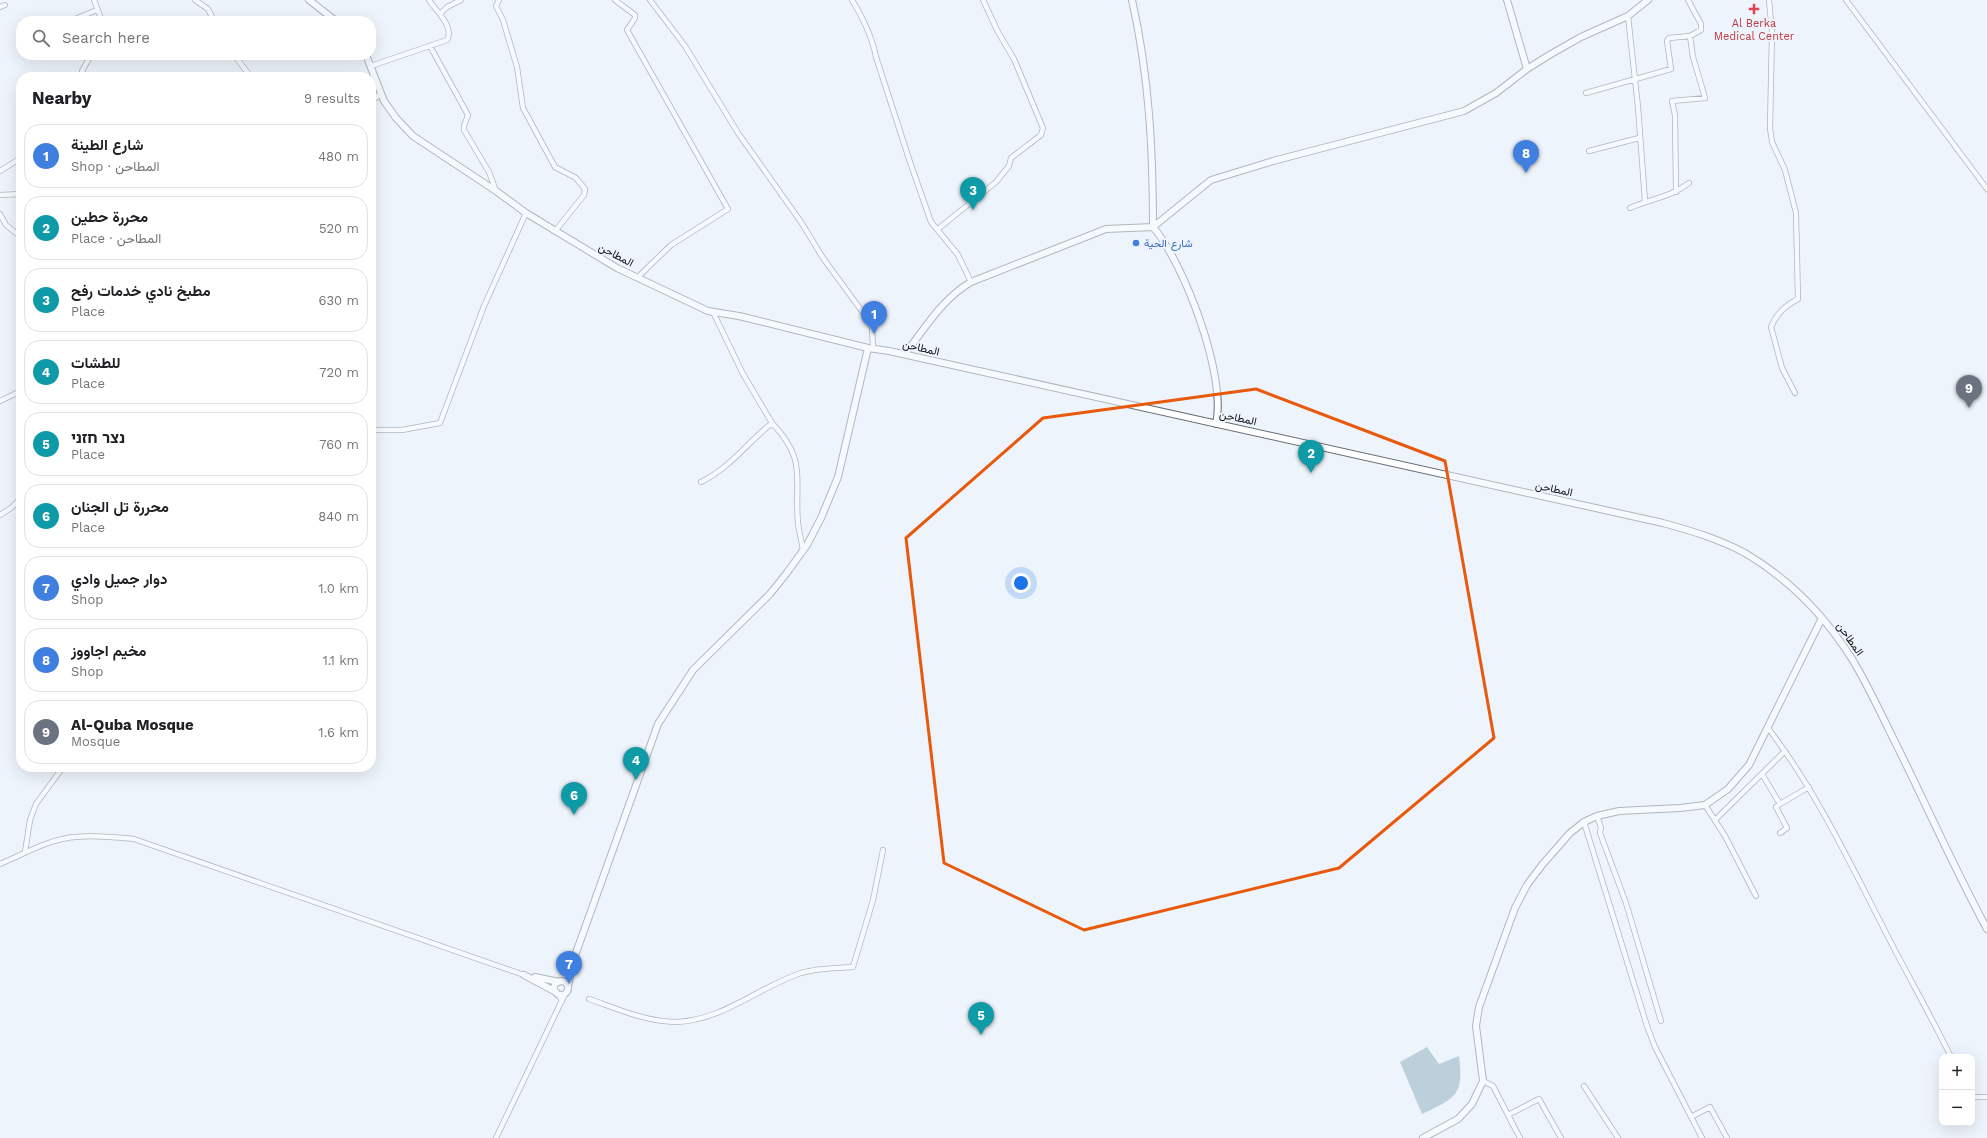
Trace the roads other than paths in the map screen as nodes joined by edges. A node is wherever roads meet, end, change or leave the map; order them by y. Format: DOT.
graph roads {
  1 [pos="94,0"];
  2 [pos="195,0"];
  3 [pos="309,0"];
  4 [pos="429,0"];
  5 [pos="461,0"];
  6 [pos="499,0"];
  7 [pos="615,0"];
  8 [pos="650,0"];
  9 [pos="852,0"];
  10 [pos="983,0"];
  11 [pos="1132,0"];
  12 [pos="1507,0"];
  13 [pos="1648,0"];
  14 [pos="1688,0"];
  15 [pos="1769,0"];
  16 [pos="1846,0"];
  17 [pos="5,5"];
  18 [pos="0,8"];
  19 [pos="97,10"];
  20 [pos="441,13"];
  21 [pos="82,16"];
  22 [pos="100,16"];
  23 [pos="212,16"];
  24 [pos="330,16"];
  25 [pos="1628,16"];
  26 [pos="1690,36"];
  27 [pos="430,46"];
  28 [pos="88,60"];
  29 [pos="238,60"];
  30 [pos="368,60"];
  31 [pos="371,66"];
  32 [pos="1527,69"];
  33 [pos="83,72"];
  34 [pos="247,72"];
  35 [pos="373,72"];
  36 [pos="1635,79"];
  37 [pos="376,82"];
  38 [pos="1586,93"];
  39 [pos="380,94"];
  40 [pos="376,98"];
  41 [pos="1639,138"];
  42 [pos="1589,151"];
  43 [pos="16,161"];
  44 [pos="0,171"];
  45 [pos="1689,183"];
  46 [pos="1987,189"];
  47 [pos="496,191"];
  48 [pos="1676,192"];
  49 [pos="16,194"];
  50 [pos="0,195"];
  51 [pos="1645,201"];
  52 [pos="1630,208"];
  53 [pos="526,213"];
  54 [pos="0,214"];
  55 [pos="1153,227"];
  56 [pos="938,229"];
  57 [pos="556,230"];
  58 [pos="16,233"];
  59 [pos="638,277"];
  60 [pos="971,282"];
  61 [pos="713,312"];
  62 [pos="870,348"];
  63 [pos="905,354"];
  64 [pos="16,393"];
  65 [pos="1795,393"];
  66 [pos="0,401"];
  67 [pos="772,423"];
  68 [pos="1216,424"];
  69 [pos="376,430"];
  70 [pos="701,482"];
  71 [pos="16,504"];
  72 [pos="0,515"];
  73 [pos="803,550"];
  74 [pos="1822,618"];
  75 [pos="1768,728"];
  76 [pos="1786,751"];
  77 [pos="58,772"];
  78 [pos="1762,774"];
  79 [pos="1809,787"];
  80 [pos="1780,804"];
  81 [pos="1705,805"];
  82 [pos="1597,816"];
  83 [pos="1715,820"];
  84 [pos="1584,822"];
  85 [pos="1780,833"];
  86 [pos="883,850"];
  87 [pos="25,852"];
  88 [pos="0,864"];
  89 [pos="1756,896"];
  90 [pos="1987,930"];
  91 [pos="572,964"];
  92 [pos="524,975"];
  93 [pos="560,982"];
  94 [pos="568,987"];
  95 [pos="557,993"];
  96 [pos="565,994"];
  97 [pos="589,999"];
  98 [pos="562,1001"];
  99 [pos="1662,1021"];
  100 [pos="1950,1054"];
  101 [pos="1483,1081"];
  102 [pos="1584,1086"];
  103 [pos="1987,1096"];
  104 [pos="1975,1097"];
  105 [pos="1508,1115"];
  106 [pos="1691,1117"];
  107 [pos="496,1138"];
  108 [pos="1423,1138"];
  109 [pos="1520,1138"];
  110 [pos="1561,1138"];
  111 [pos="1618,1138"];
  112 [pos="1702,1138"];
  113 [pos="1727,1138"];
  1 -- 19 [label="street"];
  2 -- 23 [label="street"];
  3 -- 24 [label="street"];
  4 -- 20 [label="street"];
  5 -- 20 [label="street"];
  6 -- 57 [label="street"];
  7 -- 59 [label="street"];
  8 -- 62 [label="street"];
  9 -- 56 [label="street"];
  10 -- 56 [label="street"];
  11 -- 55 [label="street"];
  12 -- 32 [label="street"];
  13 -- 25 [label="street"];
  14 -- 26 [label="street"];
  15 -- 65 [label="street"];
  16 -- 46 [label="street"];
  17 -- 18 [label="street"];
  19 -- 21 [label="street"];
  19 -- 22 [label="street"];
  20 -- 27 [label="street"];
  25 -- 32 [label="street"];
  25 -- 36 [label="street"];
  26 -- 36 [label="street"];
  26 -- 48 [label="street"];
  27 -- 31 [label="street"];
  27 -- 47 [label="street"];
  28 -- 33 [label="street"];
  29 -- 34 [label="street"];
  30 -- 31 [label="street, المطاحن"];
  31 -- 35 [label="street, المطاحن"];
  32 -- 55 [label="street"];
  36 -- 38 [label="street"];
  36 -- 41 [label="street"];
  37 -- 39 [label="street, المطاحن"];
  39 -- 40 [label="street"];
  39 -- 47 [label="street, المطاحن"];
  41 -- 42 [label="street"];
  41 -- 51 [label="street"];
  43 -- 44 [label="street"];
  45 -- 48 [label="street"];
  47 -- 53 [label="street, المطاحن"];
  48 -- 51 [label="street"];
  49 -- 50 [label="street"];
  51 -- 52 [label="street"];
  53 -- 57 [label="street, المطاحن"];
  53 -- 69 [label="street"];
  54 -- 58 [label="street"];
  55 -- 60 [label="street"];
  55 -- 68 [label="street"];
  56 -- 60 [label="street"];
  57 -- 59 [label="street, المطاحن"];
  59 -- 61 [label="street, المطاحن"];
  60 -- 63 [label="street"];
  61 -- 62 [label="street, المطاحن"];
  61 -- 67 [label="street"];
  62 -- 63 [label="street, المطاحن"];
  62 -- 73 [label="street"];
  63 -- 68 [label="street, المطاحن"];
  64 -- 66 [label="street"];
  67 -- 70 [label="street"];
  67 -- 73 [label="street"];
  68 -- 74 [label="street, المطاحن"];
  71 -- 72 [label="street"];
  73 -- 91 [label="street"];
  74 -- 75 [label="street"];
  74 -- 90 [label="street, المطاحن"];
  75 -- 76 [label="street"];
  75 -- 81 [label="street"];
  76 -- 78 [label="street"];
  76 -- 79 [label="street"];
  77 -- 87 [label="street"];
  78 -- 80 [label="street"];
  78 -- 83 [label="street"];
  79 -- 80 [label="street"];
  79 -- 100 [label="street"];
  80 -- 85 [label="street"];
  81 -- 82 [label="street"];
  81 -- 83 [label="street"];
  82 -- 84 [label="street"];
  82 -- 99 [label="street"];
  83 -- 89 [label="street"];
  84 -- 101 [label="street"];
  84 -- 106 [label="street"];
  86 -- 97 [label="street"];
  87 -- 88 [label="street"];
  87 -- 92 [label="street"];
  91 -- 93 [label="street"];
  91 -- 94 [label="street"];
  92 -- 93 [label="street"];
  92 -- 95 [label="street"];
  93 -- 94 [label="street"];
  93 -- 95 [label="street"];
  94 -- 96 [label="street"];
  95 -- 96 [label="street"];
  95 -- 98 [label="street"];
  96 -- 98 [label="street"];
  98 -- 107 [label="street"];
  101 -- 105 [label="street"];
  101 -- 108 [label="street"];
  102 -- 111 [label="street"];
  103 -- 104 [label="street"];
  105 -- 109 [label="street"];
  105 -- 110 [label="street"];
  106 -- 112 [label="street"];
  106 -- 113 [label="street"];
}
